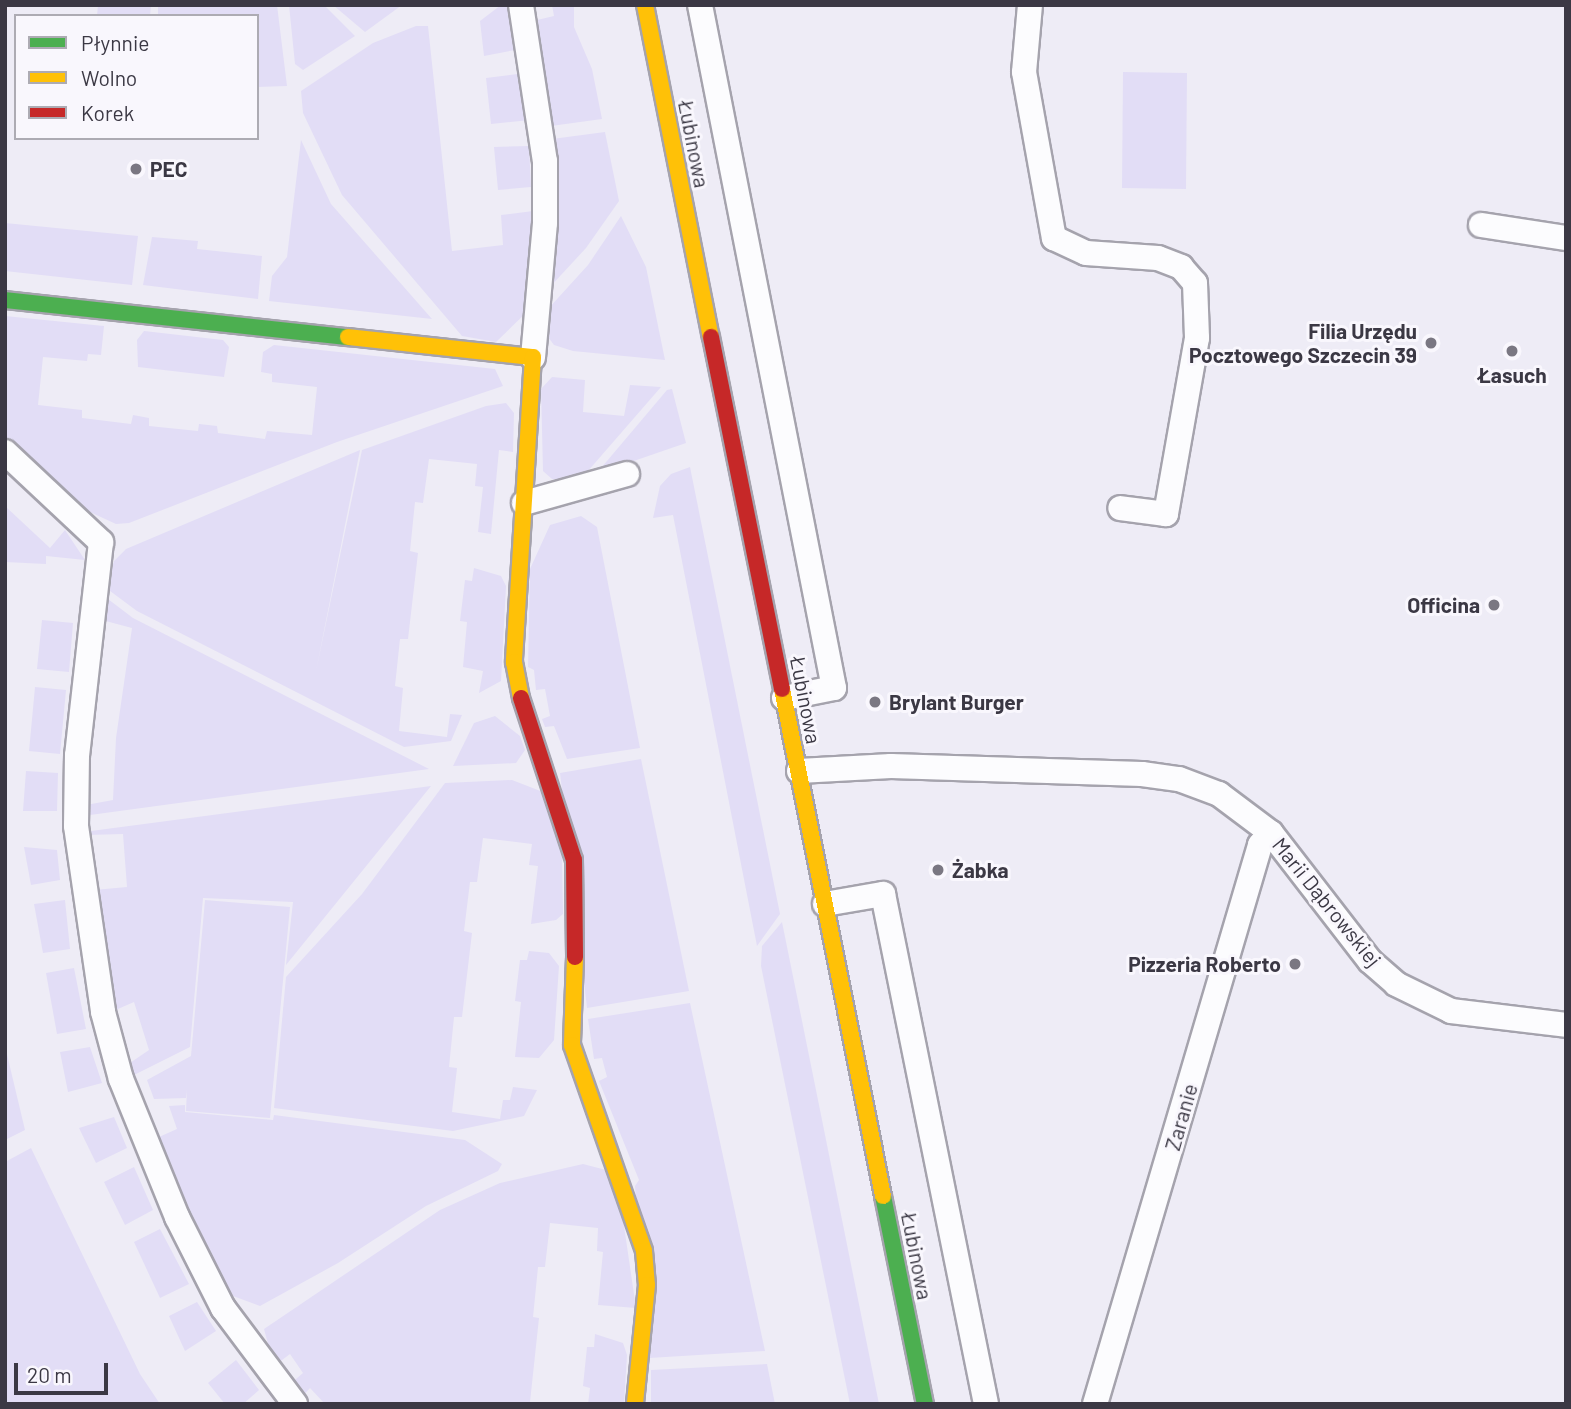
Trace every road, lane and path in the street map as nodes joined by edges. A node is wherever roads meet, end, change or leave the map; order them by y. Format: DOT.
graph roads {
  1 [pos="521,5"];
  2 [pos="645,5"];
  3 [pos="700,5"];
  4 [pos="1030,5"];
  5 [pos="1481,225"];
  6 [pos="1566,238"];
  7 [pos="5,300"];
  8 [pos="533,357"];
  9 [pos="5,452"];
  10 [pos="627,474"];
  11 [pos="524,503"];
  12 [pos="1120,508"];
  13 [pos="784,698"];
  14 [pos="799,771"];
  15 [pos="1271,832"];
  16 [pos="825,904"];
  17 [pos="1566,1026"];
  18 [pos="295,1404"];
  19 [pos="635,1404"];
  20 [pos="925,1404"];
  21 [pos="986,1404"];
  22 [pos="1095,1404"];
  1 -- 8 [label="street"];
  2 -- 13 [label="street, Łubinowa"];
  3 -- 13 [label="street"];
  4 -- 12 [label="street"];
  5 -- 6 [label="street"];
  7 -- 8 [label="street"];
  8 -- 11 [label="street"];
  9 -- 18 [label="street"];
  10 -- 11 [label="street"];
  11 -- 19 [label="street"];
  13 -- 14 [label="street, Łubinowa"];
  14 -- 15 [label="street, Marii Dąbrowskiej"];
  14 -- 16 [label="street, Łubinowa"];
  15 -- 17 [label="street, Marii Dąbrowskiej"];
  15 -- 22 [label="street, Zaranie"];
  16 -- 20 [label="street, Łubinowa"];
  16 -- 21 [label="street"];
}
